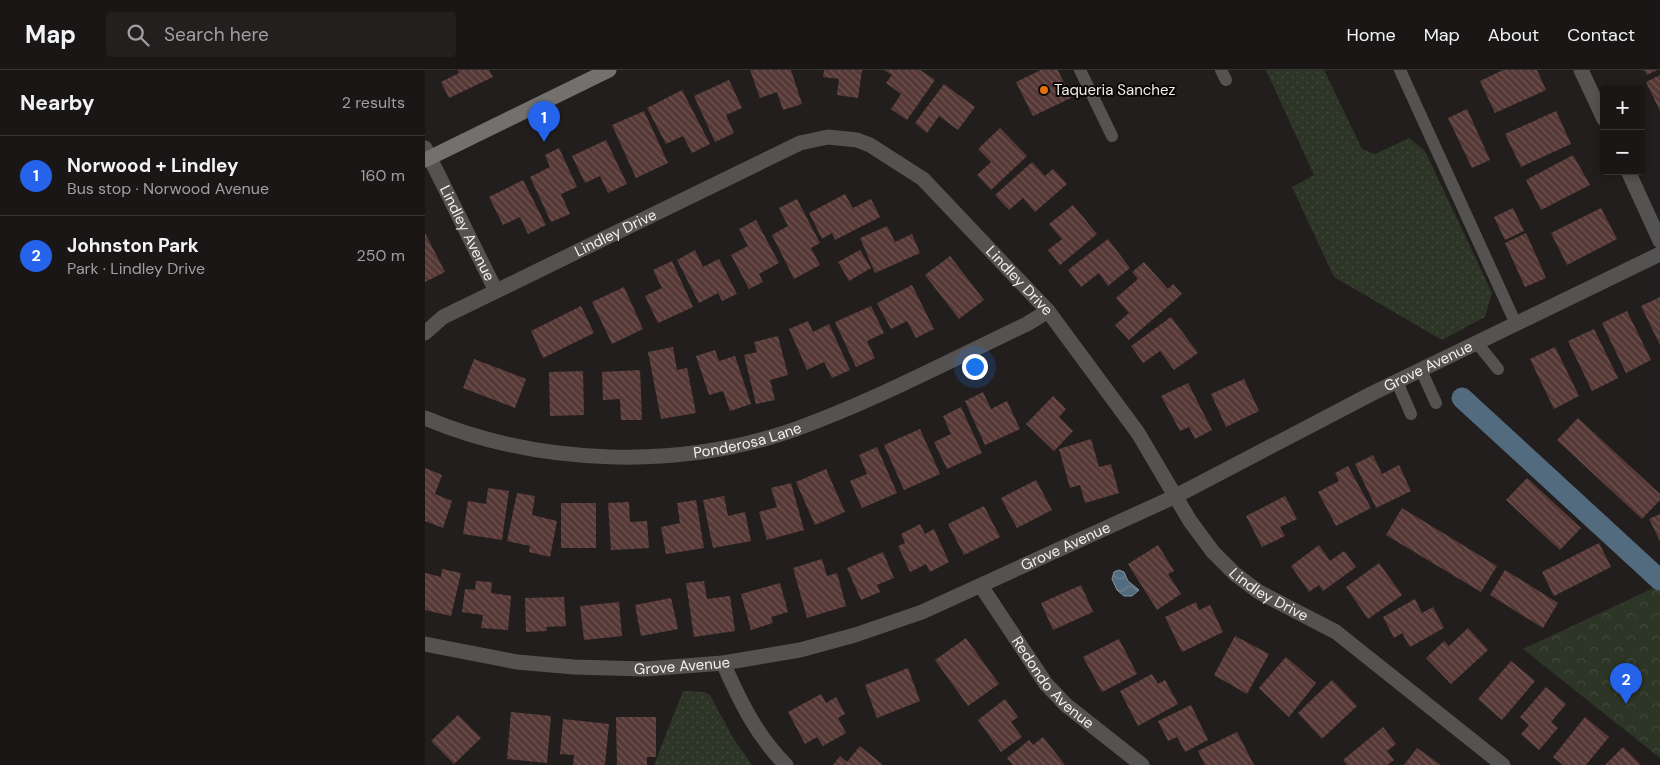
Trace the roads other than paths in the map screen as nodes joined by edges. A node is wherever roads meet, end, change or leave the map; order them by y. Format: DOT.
graph roads {
  1 [pos="609,70"];
  2 [pos="1080,70"];
  3 [pos="1400,70"];
  4 [pos="1581,70"];
  5 [pos="1600,110"];
  6 [pos="1112,136"];
  7 [pos="427,155"];
  8 [pos="1630,175"];
  9 [pos="1660,241"];
  10 [pos="1660,254"];
  11 [pos="495,291"];
  12 [pos="1048,311"];
  13 [pos="1516,324"];
  14 [pos="425,333"];
  15 [pos="1477,343"];
  16 [pos="1498,369"];
  17 [pos="1421,370"];
  18 [pos="1397,382"];
  19 [pos="1436,402"];
  20 [pos="1411,414"];
  21 [pos="425,418"];
  22 [pos="1176,496"];
  23 [pos="981,586"];
  24 [pos="425,644"];
  25 [pos="723,663"];
  26 [pos="786,765"];
  27 [pos="1142,765"];
  28 [pos="1503,765"];
  1 -- 7 [label="main road"];
  2 -- 6 [label="lane"];
  3 -- 13 [label="lane"];
  4 -- 5 [label="street"];
  7 -- 11 [label="street, Lindley Avenue"];
  8 -- 9 [label="street"];
  10 -- 13 [label="street, Grove Avenue"];
  11 -- 12 [label="street, Lindley Drive"];
  11 -- 14 [label="street, Lindley Drive"];
  12 -- 21 [label="street, Ponderosa Lane"];
  12 -- 22 [label="street, Lindley Drive"];
  13 -- 15 [label="street, Grove Avenue"];
  15 -- 16 [label="lane"];
  15 -- 17 [label="street, Grove Avenue"];
  17 -- 18 [label="street, Grove Avenue"];
  17 -- 19 [label="lane"];
  18 -- 20 [label="lane"];
  18 -- 22 [label="street, Grove Avenue"];
  22 -- 23 [label="street, Grove Avenue"];
  22 -- 28 [label="street, Lindley Drive"];
  23 -- 25 [label="street, Grove Avenue"];
  23 -- 27 [label="street, Redondo Avenue"];
  24 -- 25 [label="street, Grove Avenue"];
  25 -- 26 [label="street"];
}
